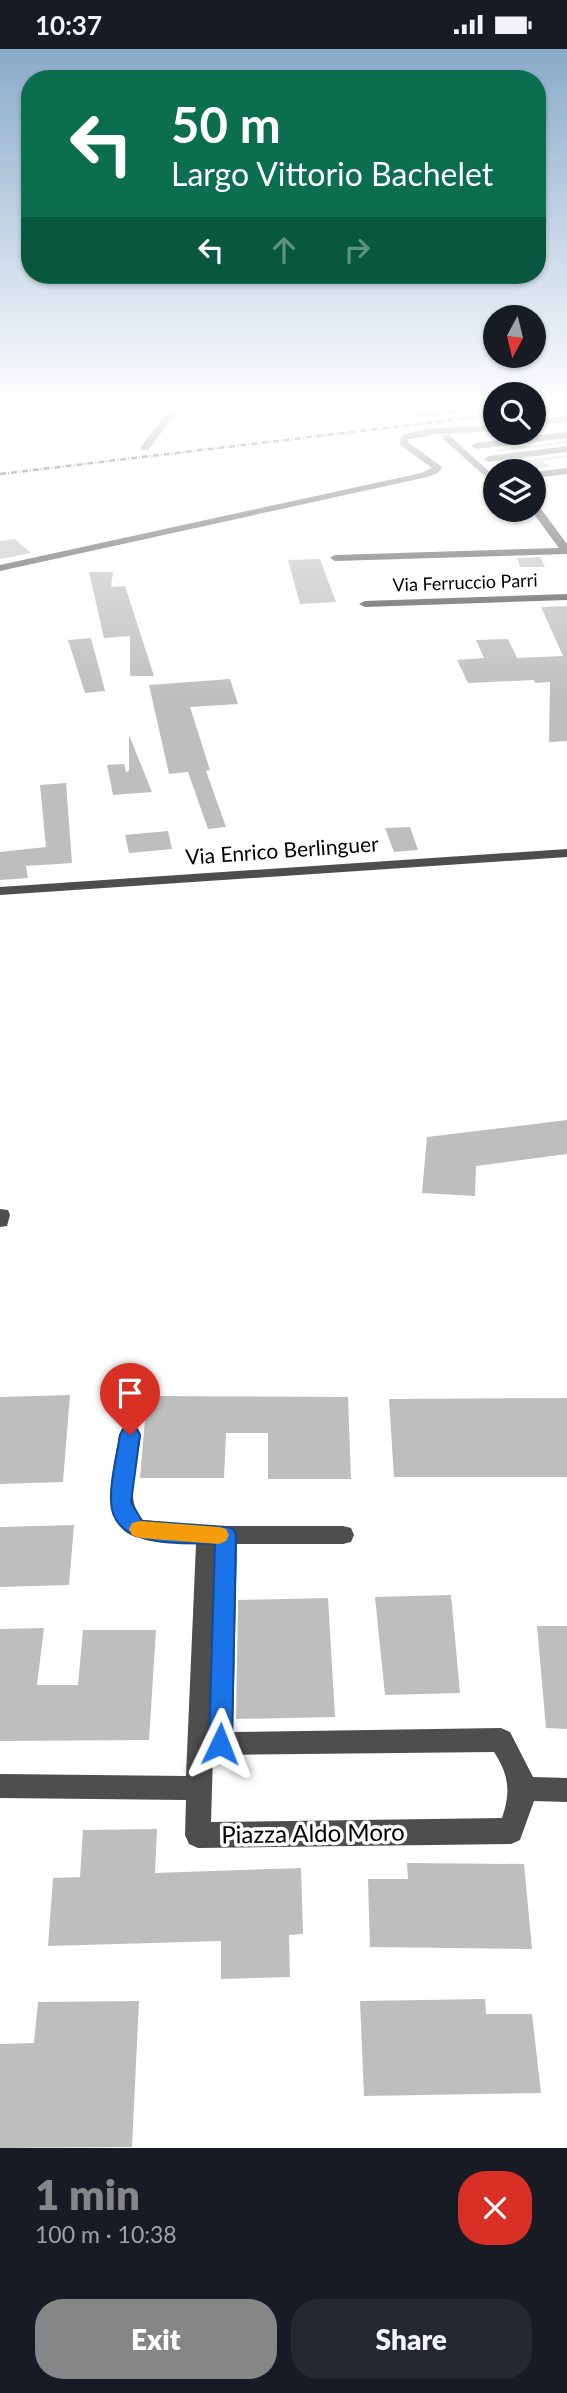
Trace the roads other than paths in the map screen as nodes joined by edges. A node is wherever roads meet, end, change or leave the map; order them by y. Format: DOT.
graph roads {
  1 [pos="283,506"];
  2 [pos="546,517"];
  3 [pos="537,522"];
  4 [pos="558,541"];
  5 [pos="567,550"];
  6 [pos="335,558"];
  7 [pos="0,568"];
  8 [pos="567,597"];
  9 [pos="365,604"];
  10 [pos="567,853"];
  11 [pos="0,891"];
  12 [pos="130,1435"];
  13 [pos="217,1535"];
  14 [pos="343,1535"];
  15 [pos="210,1744"];
  16 [pos="0,1786"];
  17 [pos="199,1788"];
  18 [pos="522,1789"];
  19 [pos="567,1790"];
  1 -- 7 [label="street"];
  2 -- 4 [label="street"];
  3 -- 4 [label="street"];
  4 -- 5 [label="street"];
  5 -- 6 [label="street"];
  8 -- 9 [label="street, Via Ferruccio Parri"];
  10 -- 11 [label="street, Via Enrico Berlinguer"];
  12 -- 13 [label="street"];
  13 -- 14 [label="street"];
  13 -- 15 [label="street, Piazza Aldo Moro"];
  15 -- 17 [label="street, Piazza Aldo Moro"];
  15 -- 18 [label="street"];
  16 -- 17 [label="street"];
  17 -- 18 [label="street, Piazza Aldo Moro"];
  18 -- 19 [label="street"];
}
